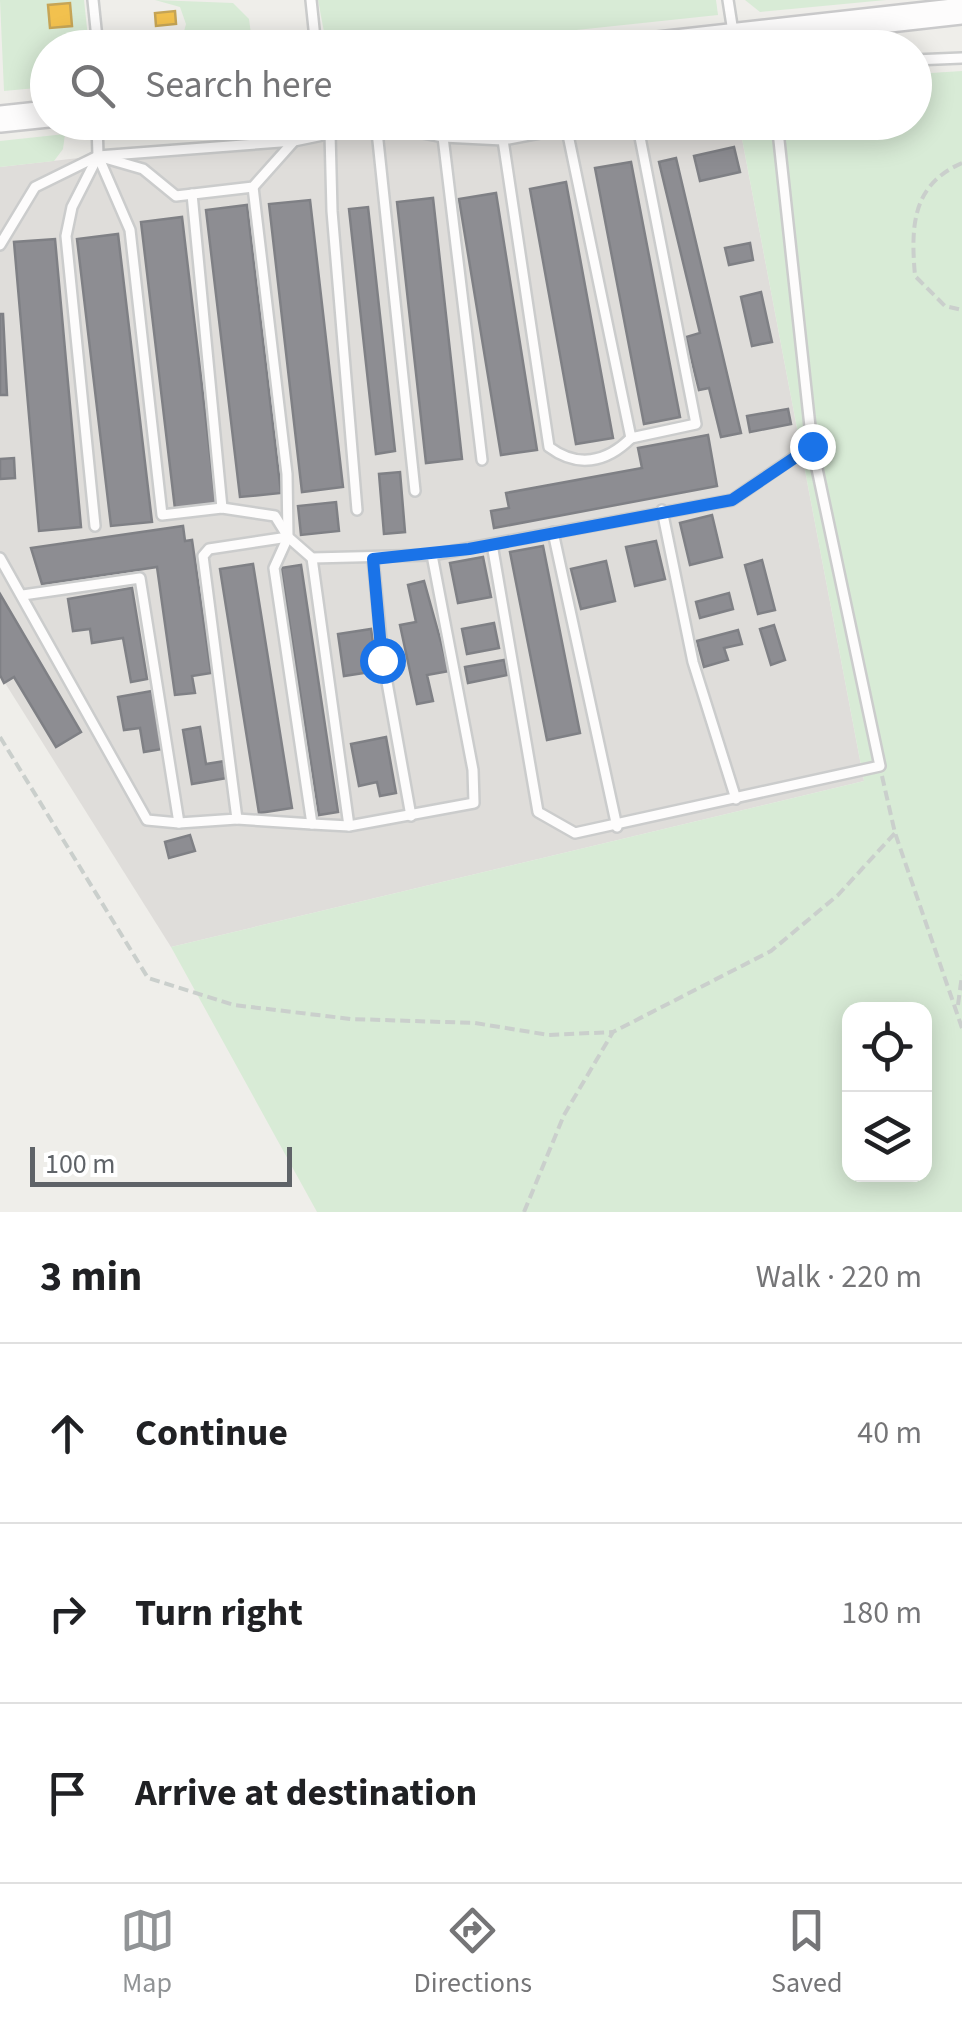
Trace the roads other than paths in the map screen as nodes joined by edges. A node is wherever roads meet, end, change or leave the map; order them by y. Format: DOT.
graph roads {
  1 [pos="93,0"];
  2 [pos="311,0"];
  3 [pos="728,0"];
  4 [pos="962,11"];
  5 [pos="96,30"];
  6 [pos="314,30"];
  7 [pos="732,30"];
  8 [pos="788,30"];
  9 [pos="962,58"];
  10 [pos="932,59"];
  11 [pos="30,116"];
  12 [pos="0,119"];
  13 [pos="97,140"];
  14 [pos="298,140"];
  15 [pos="330,140"];
  16 [pos="378,140"];
  17 [pos="443,140"];
  18 [pos="503,140"];
  19 [pos="569,140"];
  20 [pos="641,140"];
  21 [pos="779,140"];
  22 [pos="294,141"];
  23 [pos="98,156"];
  24 [pos="252,187"];
  25 [pos="192,194"];
  26 [pos="0,246"];
  27 [pos="631,438"];
  28 [pos="812,446"];
  29 [pos="482,460"];
  30 [pos="415,492"];
  31 [pos="222,508"];
  32 [pos="357,510"];
  33 [pos="662,510"];
  34 [pos="94,526"];
  35 [pos="553,532"];
  36 [pos="288,537"];
  37 [pos="492,544"];
  38 [pos="432,554"];
  39 [pos="0,558"];
  40 [pos="312,558"];
  41 [pos="373,559"];
  42 [pos="23,595"];
  43 [pos="736,800"];
  44 [pos="411,816"];
  45 [pos="237,819"];
  46 [pos="179,822"];
  47 [pos="312,824"];
  48 [pos="349,826"];
  49 [pos="617,827"];
  1 -- 5 [label="lane"];
  2 -- 6 [label="lane"];
  3 -- 7 [label="lane"];
  4 -- 8 [label="street"];
  9 -- 10 [label="lane"];
  11 -- 12 [label="street"];
  13 -- 23 [label="lane"];
  14 -- 22 [label="lane"];
  15 -- 32 [label="lane"];
  16 -- 30 [label="lane"];
  17 -- 29 [label="lane"];
  18 -- 27 [label="lane"];
  19 -- 27 [label="lane"];
  20 -- 27 [label="lane"];
  21 -- 28 [label="lane"];
  22 -- 23 [label="lane"];
  22 -- 24 [label="lane"];
  23 -- 25 [label="lane"];
  23 -- 26 [label="lane"];
  23 -- 31 [label="lane"];
  23 -- 34 [label="lane"];
  24 -- 25 [label="lane"];
  24 -- 36 [label="lane"];
  25 -- 31 [label="lane"];
  28 -- 33 [label="lane"];
  28 -- 43 [label="lane"];
  31 -- 36 [label="lane"];
  33 -- 35 [label="lane"];
  33 -- 43 [label="lane"];
  35 -- 37 [label="lane"];
  35 -- 49 [label="lane"];
  36 -- 40 [label="lane"];
  36 -- 45 [label="lane"];
  36 -- 47 [label="lane"];
  37 -- 38 [label="lane"];
  37 -- 49 [label="lane"];
  38 -- 41 [label="lane"];
  38 -- 44 [label="lane"];
  39 -- 42 [label="lane"];
  40 -- 41 [label="lane"];
  40 -- 48 [label="lane"];
  41 -- 44 [label="lane"];
  42 -- 46 [label="lane"];
  42 -- 46 [label="lane"];
  43 -- 49 [label="lane"];
  44 -- 48 [label="lane"];
  45 -- 46 [label="lane"];
  45 -- 47 [label="lane"];
  47 -- 48 [label="lane"];
}
